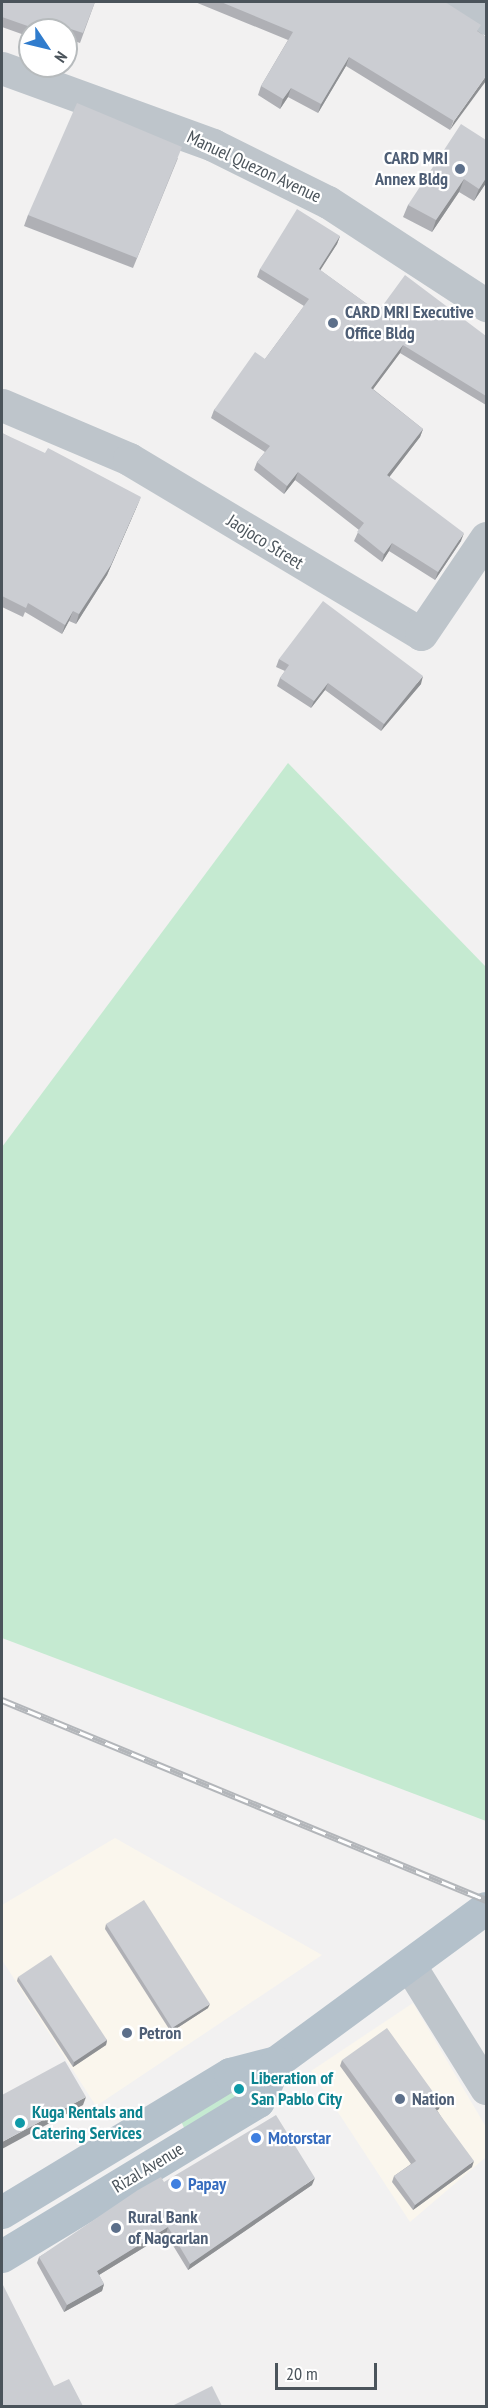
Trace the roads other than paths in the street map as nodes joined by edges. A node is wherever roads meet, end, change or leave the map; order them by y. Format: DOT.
graph roads {
  1 [pos="457,2"];
  2 [pos="486,18"];
  3 [pos="2,68"];
  4 [pos="486,305"];
  5 [pos="2,405"];
  6 [pos="486,538"];
  7 [pos="486,1908"];
  8 [pos="410,1966"];
  9 [pos="276,2062"];
  10 [pos="486,2088"];
  11 [pos="2,2212"];
  12 [pos="2,2256"];
  1 -- 2 [label="street"];
  3 -- 4 [label="street, Manuel Quezon Avenue"];
  5 -- 6 [label="street, Jaojoco Street"];
  7 -- 8 [label="main road, Rizal Avenue"];
  8 -- 9 [label="main road, Rizal Avenue"];
  8 -- 10 [label="street"];
  9 -- 11 [label="main road, Rizal Avenue"];
  9 -- 12 [label="main road, Rizal Avenue"];
}
